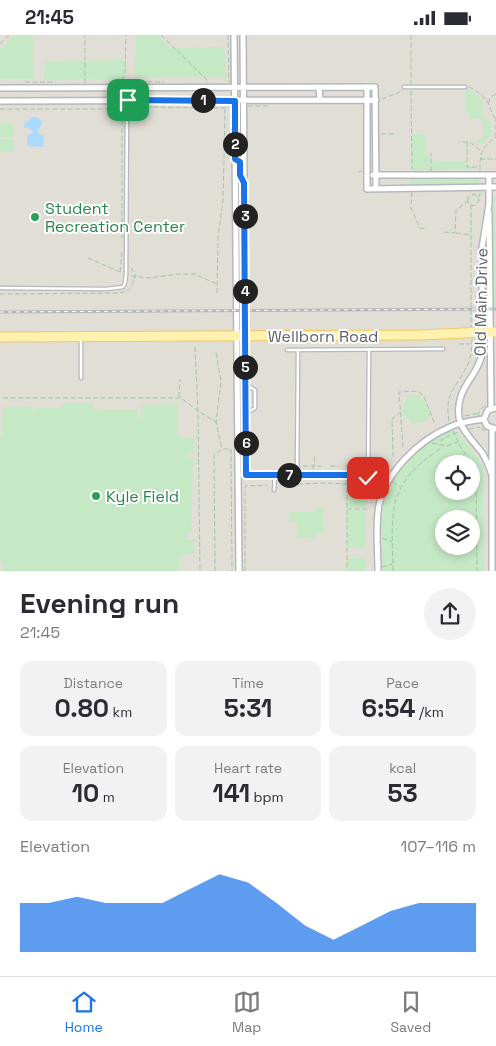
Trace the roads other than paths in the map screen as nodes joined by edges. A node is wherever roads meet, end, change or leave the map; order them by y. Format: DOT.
graph roads {
  1 [pos="234,35"];
  2 [pos="243,35"];
  3 [pos="130,87"];
  4 [pos="234,87"];
  5 [pos="244,87"];
  6 [pos="319,87"];
  7 [pos="367,87"];
  8 [pos="404,87"];
  9 [pos="465,87"];
  10 [pos="0,88"];
  11 [pos="128,100"];
  12 [pos="244,100"];
  13 [pos="320,100"];
  14 [pos="368,100"];
  15 [pos="379,100"];
  16 [pos="0,101"];
  17 [pos="235,101"];
  18 [pos="235,159"];
  19 [pos="367,175"];
  20 [pos="375,175"];
  21 [pos="489,175"];
  22 [pos="496,175"];
  23 [pos="404,176"];
  24 [pos="244,183"];
  25 [pos="496,187"];
  26 [pos="489,188"];
  27 [pos="376,189"];
  28 [pos="403,189"];
  29 [pos="235,200"];
  30 [pos="245,200"];
  31 [pos="489,204"];
  32 [pos="1,288"];
  33 [pos="490,332"];
  34 [pos="241,336"];
  35 [pos="0,337"];
  36 [pos="81,337"];
  37 [pos="369,349"];
  38 [pos="443,349"];
  39 [pos="287,350"];
  40 [pos="298,350"];
  41 [pos="81,378"];
  42 [pos="237,383"];
  43 [pos="245,383"];
  44 [pos="492,406"];
  45 [pos="246,413"];
  46 [pos="237,414"];
  47 [pos="481,418"];
  48 [pos="461,423"];
  49 [pos="494,429"];
  50 [pos="238,475"];
  51 [pos="246,475"];
  52 [pos="275,475"];
  53 [pos="297,475"];
  54 [pos="492,475"];
  55 [pos="368,478"];
  56 [pos="386,486"];
  57 [pos="274,490"];
  58 [pos="380,569"];
  59 [pos="239,571"];
  60 [pos="492,571"];
  1 -- 4 [label="street"];
  2 -- 5 [label="street"];
  3 -- 4 [label="street"];
  3 -- 10 [label="street"];
  3 -- 11 [label="street"];
  4 -- 5 [label="street"];
  4 -- 17 [label="street"];
  5 -- 6 [label="street"];
  5 -- 12 [label="street"];
  6 -- 7 [label="street"];
  6 -- 13 [label="street"];
  7 -- 14 [label="street"];
  7 -- 15 [label="street"];
  8 -- 9 [label="lane"];
  11 -- 16 [label="street"];
  11 -- 17 [label="street"];
  11 -- 32 [label="lane"];
  12 -- 13 [label="street"];
  12 -- 17 [label="street"];
  12 -- 24 [label="street"];
  13 -- 14 [label="street"];
  14 -- 15 [label="street"];
  14 -- 19 [label="street"];
  15 -- 20 [label="street"];
  17 -- 18 [label="street"];
  18 -- 24 [label="street"];
  18 -- 29 [label="street"];
  19 -- 20 [label="street"];
  19 -- 27 [label="street"];
  20 -- 23 [label="street"];
  20 -- 27 [label="street"];
  21 -- 22 [label="street"];
  21 -- 23 [label="street"];
  21 -- 26 [label="street, Old Main Drive"];
  23 -- 28 [label="street"];
  24 -- 30 [label="street"];
  25 -- 26 [label="street"];
  26 -- 28 [label="street"];
  26 -- 31 [label="street, Old Main Drive"];
  27 -- 28 [label="street"];
  29 -- 30 [label="street"];
  29 -- 34 [label="street"];
  30 -- 34 [label="street"];
  31 -- 33 [label="street, Old Main Drive"];
  31 -- 48 [label="street, Old Main Drive"];
  33 -- 34 [label="main road, Wellborn Road, bridge"];
  33 -- 44 [label="street, Old Main Drive"];
  34 -- 36 [label="main road, Wellborn Road"];
  34 -- 42 [label="street"];
  34 -- 43 [label="street"];
  35 -- 36 [label="main road, Wellborn Road"];
  36 -- 41 [label="lane"];
  37 -- 38 [label="lane"];
  37 -- 40 [label="lane"];
  37 -- 55 [label="lane"];
  39 -- 40 [label="lane"];
  40 -- 53 [label="lane"];
  42 -- 43 [label="street"];
  42 -- 46 [label="street"];
  43 -- 45 [label="street"];
  43 -- 45 [label="lane"];
  44 -- 47 [label="street"];
  45 -- 46 [label="street"];
  45 -- 51 [label="street"];
  46 -- 50 [label="street"];
  47 -- 48 [label="street"];
  47 -- 49 [label="street"];
  48 -- 54 [label="street"];
  48 -- 56 [label="street"];
  49 -- 54 [label="street"];
  50 -- 51 [label="street"];
  50 -- 59 [label="street"];
  51 -- 52 [label="street"];
  52 -- 53 [label="street"];
  52 -- 57 [label="lane"];
  53 -- 55 [label="street"];
  54 -- 60 [label="street"];
  55 -- 56 [label="street"];
  56 -- 58 [label="street"];
}
